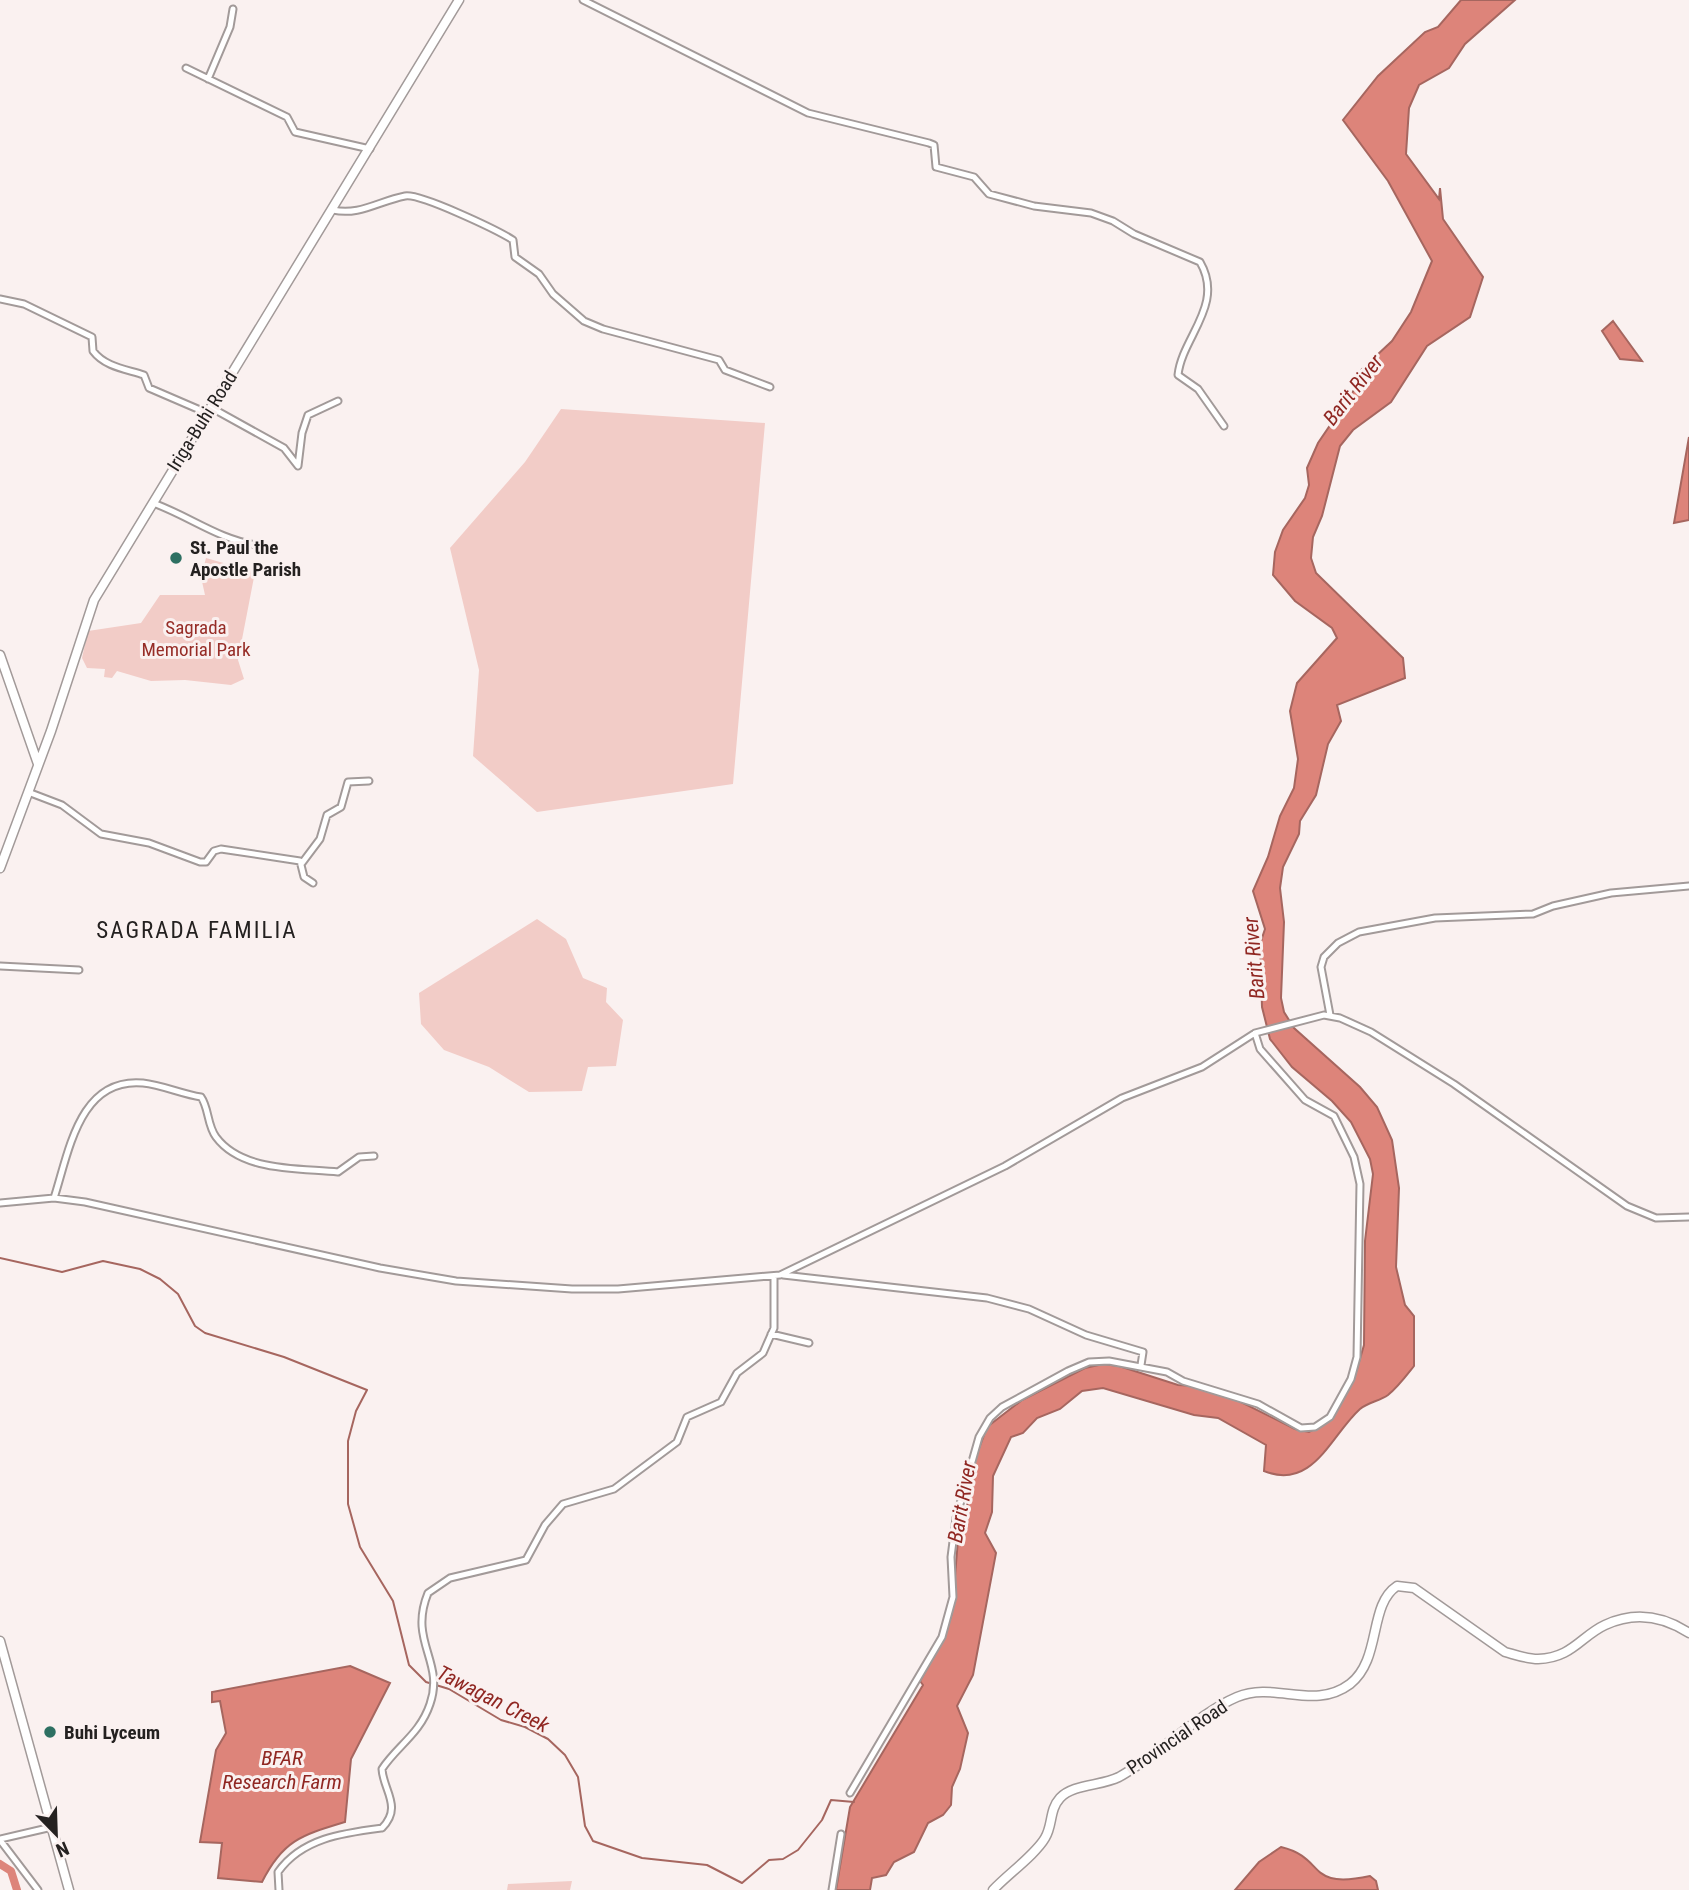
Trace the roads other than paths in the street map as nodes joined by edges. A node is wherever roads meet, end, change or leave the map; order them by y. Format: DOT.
graph roads {
  1 [pos="459,0"];
  2 [pos="583,0"];
  3 [pos="233,9"];
  4 [pos="187,68"];
  5 [pos="208,79"];
  6 [pos="370,149"];
  7 [pos="333,210"];
  8 [pos="0,299"];
  9 [pos="770,387"];
  10 [pos="338,401"];
  11 [pos="209,410"];
  12 [pos="1224,426"];
  13 [pos="152,503"];
  14 [pos="256,545"];
  15 [pos="0,655"];
  16 [pos="38,764"];
  17 [pos="369,781"];
  18 [pos="28,792"];
  19 [pos="302,863"];
  20 [pos="0,868"];
  21 [pos="313,883"];
  22 [pos="1689,886"];
  23 [pos="0,967"];
  24 [pos="79,970"];
  25 [pos="1330,1015"];
  26 [pos="1255,1033"];
  27 [pos="374,1156"];
  28 [pos="54,1198"];
  29 [pos="0,1203"];
  30 [pos="1689,1217"];
  31 [pos="777,1275"];
  32 [pos="771,1334"];
  33 [pos="809,1343"];
  34 [pos="1141,1365"];
  35 [pos="1689,1633"];
  36 [pos="0,1641"];
  37 [pos="850,1793"];
  38 [pos="52,1827"];
  39 [pos="841,1834"];
  40 [pos="0,1839"];
  41 [pos="38,1890"];
  42 [pos="69,1890"];
  43 [pos="279,1890"];
  44 [pos="832,1890"];
  45 [pos="993,1890"];
  1 -- 6 [label="main road, Iriga-Buhi Road"];
  2 -- 12 [label="street"];
  3 -- 5 [label="street"];
  4 -- 5 [label="street"];
  5 -- 6 [label="street"];
  6 -- 7 [label="main road, Iriga-Buhi Road"];
  7 -- 9 [label="street"];
  7 -- 11 [label="main road, Iriga-Buhi Road"];
  8 -- 11 [label="street"];
  10 -- 11 [label="street"];
  11 -- 13 [label="main road, Iriga-Buhi Road"];
  13 -- 14 [label="street"];
  13 -- 16 [label="main road, Iriga-Buhi Road"];
  15 -- 16 [label="main road"];
  16 -- 18 [label="main road, Iriga-Buhi Road"];
  17 -- 19 [label="street"];
  18 -- 19 [label="street"];
  18 -- 20 [label="main road, Iriga-Buhi Road"];
  19 -- 21 [label="street"];
  22 -- 25 [label="street"];
  23 -- 24 [label="street"];
  25 -- 26 [label="street"];
  25 -- 30 [label="street"];
  26 -- 31 [label="street"];
  26 -- 34 [label="street"];
  27 -- 28 [label="street"];
  28 -- 29 [label="street"];
  28 -- 31 [label="street"];
  31 -- 32 [label="street"];
  31 -- 34 [label="street"];
  32 -- 33 [label="street"];
  32 -- 43 [label="street"];
  34 -- 37 [label="street"];
  35 -- 45 [label="main road, Provincial Road"];
  36 -- 38 [label="main road"];
  38 -- 40 [label="street"];
  38 -- 42 [label="main road"];
  39 -- 44 [label="street"];
  40 -- 41 [label="street"];
}
